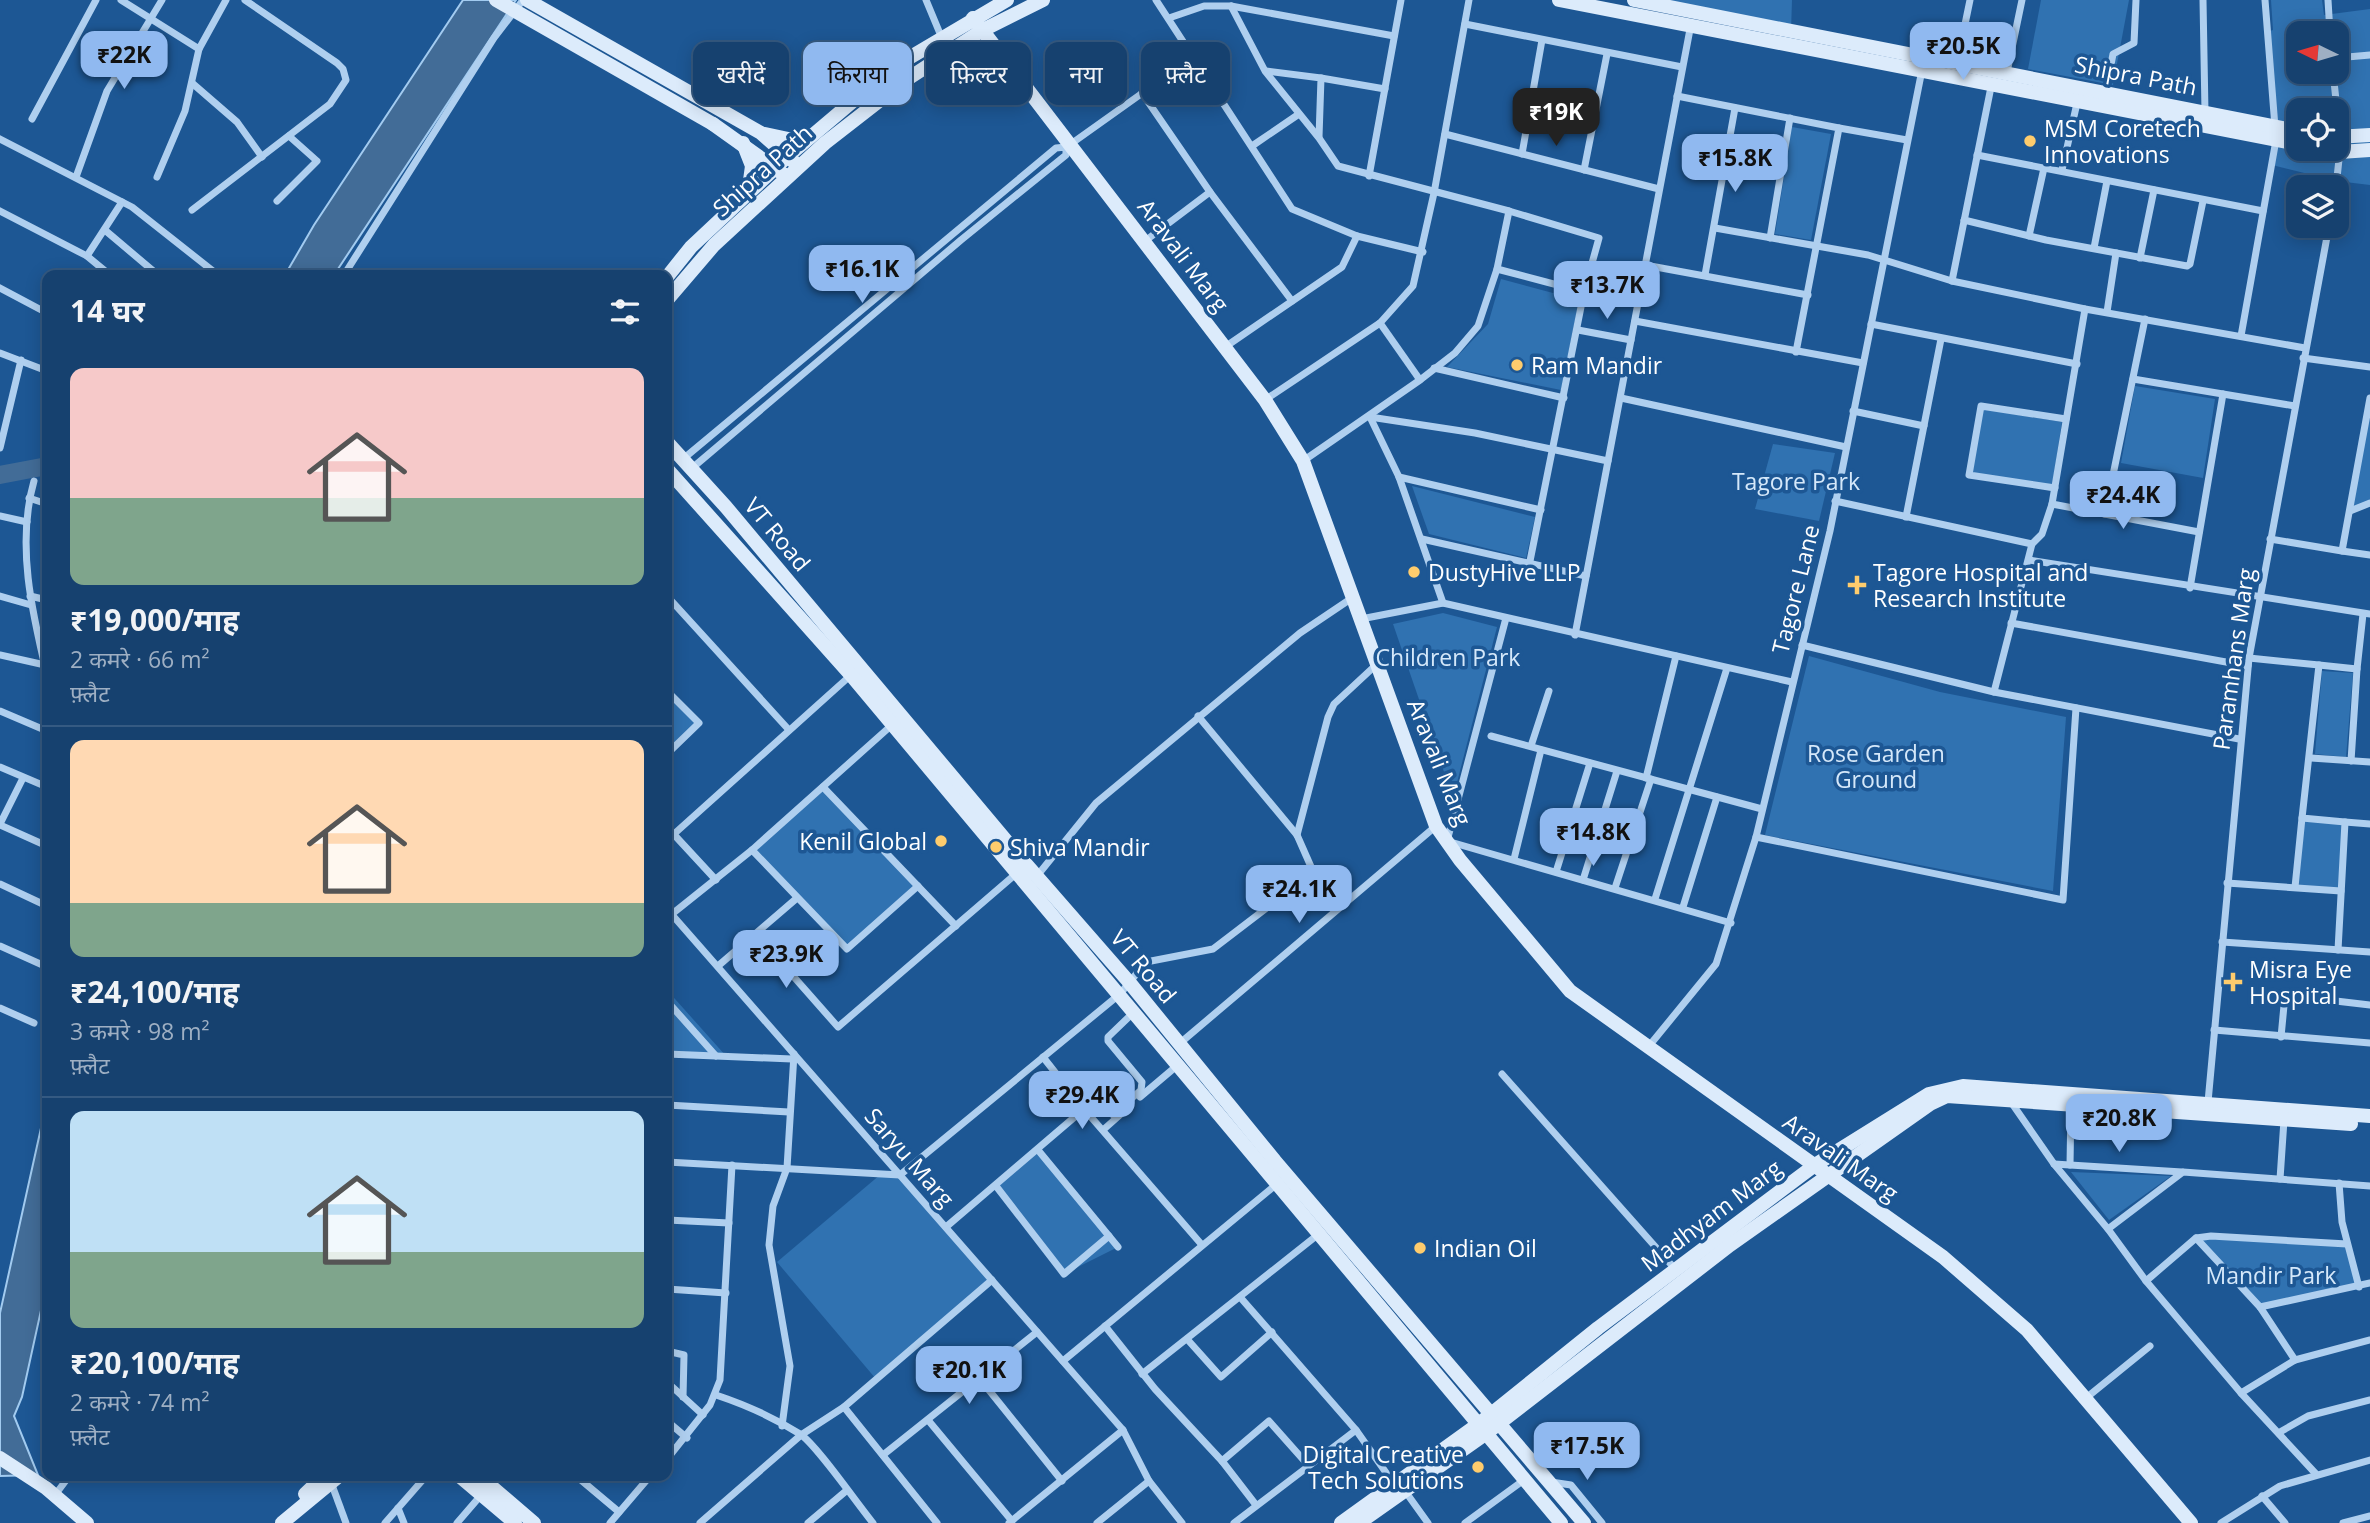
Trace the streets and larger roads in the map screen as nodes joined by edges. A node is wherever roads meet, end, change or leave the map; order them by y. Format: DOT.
graph roads {
  1 [pos="96,0"];
  2 [pos="121,0"];
  3 [pos="162,0"];
  4 [pos="226,0"];
  5 [pos="245,0"];
  6 [pos="496,0"];
  7 [pos="525,0"];
  8 [pos="926,0"];
  9 [pos="1007,0"];
  10 [pos="1043,0"];
  11 [pos="1156,0"];
  12 [pos="1401,0"];
  13 [pos="1469,0"];
  14 [pos="1559,0"];
  15 [pos="1634,0"];
  16 [pos="1970,0"];
  17 [pos="2022,0"];
  18 [pos="2136,0"];
  19 [pos="2203,0"];
  20 [pos="2265,0"];
  21 [pos="2328,0"];
  22 [pos="1231,6"];
  23 [pos="1169,18"];
  24 [pos="150,19"];
  25 [pos="1692,19"];
  26 [pos="2329,21"];
  27 [pos="1465,24"];
  28 [pos="977,25"];
  29 [pos="941,36"];
  30 [pos="1394,36"];
  31 [pos="1542,40"];
  32 [pos="1184,42"];
  33 [pos="199,49"];
  34 [pos="1607,54"];
  35 [pos="2370,55"];
  36 [pos="1924,57"];
  37 [pos="2349,57"];
  38 [pos="1957,64"];
  39 [pos="1682,67"];
  40 [pos="1265,71"];
  41 [pos="1921,72"];
  42 [pos="2007,72"];
  43 [pos="1321,78"];
  44 [pos="192,83"];
  45 [pos="1991,87"];
  46 [pos="1385,89"];
  47 [pos="2106,91"];
  48 [pos="1141,94"];
  49 [pos="1677,96"];
  50 [pos="2077,103"];
  51 [pos="1150,105"];
  52 [pos="1225,105"];
  53 [pos="1735,108"];
  54 [pos="2204,112"];
  55 [pos="1299,114"];
  56 [pos="1790,118"];
  57 [pos="32,119"];
  58 [pos="1839,128"];
  59 [pos="761,133"];
  60 [pos="817,133"];
  61 [pos="2286,133"];
  62 [pos="1445,134"];
  63 [pos="2276,134"];
  64 [pos="2370,135"];
  65 [pos="289,136"];
  66 [pos="1320,138"];
  67 [pos="0,139"];
  68 [pos="2286,139"];
  69 [pos="1906,140"];
  70 [pos="2349,140"];
  71 [pos="743,143"];
  72 [pos="2349,145"];
  73 [pos="1068,146"];
  74 [pos="1252,146"];
  75 [pos="2370,150"];
  76 [pos="1522,154"];
  77 [pos="1977,155"];
  78 [pos="262,157"];
  79 [pos="787,167"];
  80 [pos="2044,168"];
  81 [pos="1584,170"];
  82 [pos="2062,170"];
  83 [pos="1369,176"];
  84 [pos="76,177"];
  85 [pos="157,177"];
  86 [pos="2107,181"];
  87 [pos="1659,189"];
  88 [pos="2154,190"];
  89 [pos="1210,192"];
  90 [pos="1434,192"];
  91 [pos="748,195"];
  92 [pos="277,201"];
  93 [pos="2203,201"];
  94 [pos="122,202"];
  95 [pos="192,210"];
  96 [pos="0,211"];
  97 [pos="1509,211"];
  98 [pos="2263,211"];
  99 [pos="1964,220"];
  100 [pos="1715,228"];
  101 [pos="106,231"];
  102 [pos="1357,236"];
  103 [pos="2029,236"];
  104 [pos="1770,238"];
  105 [pos="2327,238"];
  106 [pos="1145,241"];
  107 [pos="1818,246"];
  108 [pos="2094,248"];
  109 [pos="1423,252"];
  110 [pos="2116,253"];
  111 [pos="87,256"];
  112 [pos="2140,258"];
  113 [pos="1882,261"];
  114 [pos="1645,265"];
  115 [pos="1497,269"];
  116 [pos="104,270"];
  117 [pos="152,270"];
  118 [pos="211,270"];
  119 [pos="347,270"];
  120 [pos="672,271"];
  121 [pos="1705,275"];
  122 [pos="1952,281"];
  123 [pos="0,288"];
  124 [pos="1584,292"];
  125 [pos="672,294"];
  126 [pos="1808,295"];
  127 [pos="1292,301"];
  128 [pos="2085,309"];
  129 [pos="42,310"];
  130 [pos="2108,312"];
  131 [pos="2145,319"];
  132 [pos="1635,321"];
  133 [pos="1380,323"];
  134 [pos="1871,324"];
  135 [pos="1578,330"];
  136 [pos="2241,336"];
  137 [pos="1941,338"];
  138 [pos="1631,340"];
  139 [pos="1225,347"];
  140 [pos="2305,348"];
  141 [pos="1796,352"];
  142 [pos="0,353"];
  143 [pos="2303,358"];
  144 [pos="21,360"];
  145 [pos="1863,363"];
  146 [pos="2077,364"];
  147 [pos="2370,367"];
  148 [pos="1434,368"];
  149 [pos="42,369"];
  150 [pos="2133,379"];
  151 [pos="1420,380"];
  152 [pos="2223,394"];
  153 [pos="1564,398"];
  154 [pos="1621,398"];
  155 [pos="2370,398"];
  156 [pos="1265,400"];
  157 [pos="2295,406"];
  158 [pos="0,407"];
  159 [pos="9,408"];
  160 [pos="1853,411"];
  161 [pos="1370,417"];
  162 [pos="2066,419"];
  163 [pos="1924,426"];
  164 [pos="1846,447"];
  165 [pos="0,448"];
  166 [pos="672,448"];
  167 [pos="1555,449"];
  168 [pos="1303,461"];
  169 [pos="1608,461"];
  170 [pos="687,464"];
  171 [pos="672,475"];
  172 [pos="1399,477"];
  173 [pos="34,481"];
  174 [pos="2055,488"];
  175 [pos="29,498"];
  176 [pos="1835,501"];
  177 [pos="42,502"];
  178 [pos="2370,503"];
  179 [pos="2052,504"];
  180 [pos="1541,510"];
  181 [pos="2350,512"];
  182 [pos="2105,514"];
  183 [pos="0,516"];
  184 [pos="1906,517"];
  185 [pos="27,522"];
  186 [pos="2199,532"];
  187 [pos="1422,539"];
  188 [pos="2270,539"];
  189 [pos="2032,544"];
  190 [pos="2342,551"];
  191 [pos="2370,555"];
  192 [pos="2029,560"];
  193 [pos="1529,566"];
  194 [pos="1586,576"];
  195 [pos="2190,588"];
  196 [pos="0,596"];
  197 [pos="30,596"];
  198 [pos="1352,598"];
  199 [pos="42,599"];
  200 [pos="2259,599"];
  201 [pos="672,601"];
  202 [pos="1443,603"];
  203 [pos="32,605"];
  204 [pos="2366,614"];
  205 [pos="1506,618"];
  206 [pos="1361,619"];
  207 [pos="2011,623"];
  208 [pos="1575,635"];
  209 [pos="1801,645"];
  210 [pos="42,651"];
  211 [pos="0,655"];
  212 [pos="1676,656"];
  213 [pos="2248,662"];
  214 [pos="42,664"];
  215 [pos="1377,664"];
  216 [pos="2319,665"];
  217 [pos="1727,668"];
  218 [pos="2357,669"];
  219 [pos="851,675"];
  220 [pos="1792,682"];
  221 [pos="1549,691"];
  222 [pos="1994,692"];
  223 [pos="672,696"];
  224 [pos="2076,708"];
  225 [pos="0,711"];
  226 [pos="1198,716"];
  227 [pos="893,724"];
  228 [pos="42,729"];
  229 [pos="789,730"];
  230 [pos="1491,736"];
  231 [pos="2239,739"];
  232 [pos="1531,746"];
  233 [pos="672,749"];
  234 [pos="1541,750"];
  235 [pos="2311,758"];
  236 [pos="2351,761"];
  237 [pos="2370,762"];
  238 [pos="1590,763"];
  239 [pos="0,767"];
  240 [pos="1617,771"];
  241 [pos="23,778"];
  242 [pos="1648,779"];
  243 [pos="42,785"];
  244 [pos="823,787"];
  245 [pos="1688,789"];
  246 [pos="1717,797"];
  247 [pos="1762,809"];
  248 [pos="2302,818"];
  249 [pos="2345,822"];
  250 [pos="0,824"];
  251 [pos="2370,824"];
  252 [pos="1436,826"];
  253 [pos="674,834"];
  254 [pos="1297,835"];
  255 [pos="1756,837"];
  256 [pos="1447,841"];
  257 [pos="42,844"];
  258 [pos="752,850"];
  259 [pos="1514,859"];
  260 [pos="1556,872"];
  261 [pos="1017,873"];
  262 [pos="1037,876"];
  263 [pos="716,880"];
  264 [pos="1583,880"];
  265 [pos="2227,883"];
  266 [pos="0,884"];
  267 [pos="918,886"];
  268 [pos="2295,887"];
  269 [pos="1615,888"];
  270 [pos="2341,891"];
  271 [pos="797,898"];
  272 [pos="1655,899"];
  273 [pos="42,904"];
  274 [pos="1683,907"];
  275 [pos="672,910"];
  276 [pos="672,915"];
  277 [pos="1731,923"];
  278 [pos="956,926"];
  279 [pos="756,934"];
  280 [pos="2222,942"];
  281 [pos="0,946"];
  282 [pos="2338,950"];
  283 [pos="2370,952"];
  284 [pos="42,965"];
  285 [pos="718,966"];
  286 [pos="1124,988"];
  287 [pos="2370,1005"];
  288 [pos="672,1007"];
  289 [pos="0,1008"];
  290 [pos="1135,1012"];
  291 [pos="34,1023"];
  292 [pos="2214,1030"];
  293 [pos="2281,1037"];
  294 [pos="2370,1043"];
  295 [pos="1179,1044"];
  296 [pos="1649,1046"];
  297 [pos="672,1054"];
  298 [pos="716,1056"];
  299 [pos="793,1056"];
  300 [pos="1043,1058"];
  301 [pos="1178,1064"];
  302 [pos="1502,1074"];
  303 [pos="2009,1099"];
  304 [pos="2208,1102"];
  305 [pos="2071,1104"];
  306 [pos="672,1105"];
  307 [pos="1084,1109"];
  308 [pos="789,1112"];
  309 [pos="1113,1115"];
  310 [pos="2370,1116"];
  311 [pos="2284,1120"];
  312 [pos="2370,1126"];
  313 [pos="1103,1130"];
  314 [pos="1038,1150"];
  315 [pos="672,1162"];
  316 [pos="2054,1164"];
  317 [pos="732,1165"];
  318 [pos="2070,1165"];
  319 [pos="787,1168"];
  320 [pos="1821,1170"];
  321 [pos="2183,1172"];
  322 [pos="900,1175"];
  323 [pos="2280,1178"];
  324 [pos="1278,1183"];
  325 [pos="2339,1183"];
  326 [pos="2370,1185"];
  327 [pos="996,1186"];
  328 [pos="672,1220"];
  329 [pos="729,1223"];
  330 [pos="946,1227"];
  331 [pos="2108,1228"];
  332 [pos="1320,1233"];
  333 [pos="1109,1236"];
  334 [pos="2196,1238"];
  335 [pos="2347,1244"];
  336 [pos="1202,1245"];
  337 [pos="1118,1247"];
  338 [pos="1676,1270"];
  339 [pos="992,1280"];
  340 [pos="2146,1281"];
  341 [pos="1371,1283"];
  342 [pos="2370,1283"];
  343 [pos="2359,1287"];
  344 [pos="672,1289"];
  345 [pos="726,1293"];
  346 [pos="1240,1297"];
  347 [pos="2260,1307"];
  348 [pos="1105,1326"];
  349 [pos="1037,1332"];
  350 [pos="1272,1332"];
  351 [pos="1187,1339"];
  352 [pos="2370,1340"];
  353 [pos="2150,1346"];
  354 [pos="672,1352"];
  355 [pos="2295,1360"];
  356 [pos="1063,1361"];
  357 [pos="1142,1374"];
  358 [pos="980,1379"];
  359 [pos="672,1387"];
  360 [pos="2241,1393"];
  361 [pos="716,1395"];
  362 [pos="683,1397"];
  363 [pos="2085,1399"];
  364 [pos="2370,1400"];
  365 [pos="844,1407"];
  366 [pos="703,1416"];
  367 [pos="928,1420"];
  368 [pos="1489,1423"];
  369 [pos="672,1425"];
  370 [pos="782,1426"];
  371 [pos="1123,1430"];
  372 [pos="1356,1430"];
  373 [pos="2280,1432"];
  374 [pos="802,1435"];
  375 [pos="687,1438"];
  376 [pos="672,1454"];
  377 [pos="883,1455"];
  378 [pos="0,1458"];
  379 [pos="2370,1460"];
  380 [pos="1222,1461"];
  381 [pos="1308,1465"];
  382 [pos="2316,1474"];
  383 [pos="1524,1480"];
  384 [pos="62,1481"];
  385 [pos="329,1481"];
  386 [pos="330,1481"];
  387 [pos="334,1481"];
  388 [pos="422,1481"];
  389 [pos="582,1481"];
  390 [pos="646,1481"];
  391 [pos="1062,1481"];
  392 [pos="1149,1481"];
  393 [pos="1548,1481"];
  394 [pos="490,1485"];
  395 [pos="1400,1488"];
  396 [pos="51,1491"];
  397 [pos="846,1491"];
  398 [pos="2262,1496"];
  399 [pos="1256,1505"];
  400 [pos="398,1508"];
  401 [pos="619,1512"];
  402 [pos="2370,1516"];
  403 [pos="532,1522"];
  404 [pos="1010,1522"];
  405 [pos="87,1523"];
  406 [pos="267,1523"];
  407 [pos="282,1523"];
  408 [pos="346,1523"];
  409 [pos="385,1523"];
  410 [pos="404,1523"];
  411 [pos="457,1523"];
  412 [pos="515,1523"];
  413 [pos="610,1523"];
  414 [pos="700,1523"];
  415 [pos="808,1523"];
  416 [pos="873,1523"];
  417 [pos="937,1523"];
  418 [pos="1097,1523"];
  419 [pos="1182,1523"];
  420 [pos="1234,1523"];
  421 [pos="1342,1523"];
  422 [pos="1359,1523"];
  423 [pos="1428,1523"];
  424 [pos="1465,1523"];
  425 [pos="1561,1523"];
  426 [pos="1584,1523"];
  427 [pos="1602,1523"];
  428 [pos="2191,1523"];
  429 [pos="2221,1523"];
  430 [pos="2285,1523"];
  431 [pos="2343,1523"];
  1 -- 57 [label="street"];
  2 -- 24 [label="street"];
  3 -- 24 [label="street"];
  4 -- 33 [label="street"];
  5 -- 65 [label="street"];
  6 -- 71 [label="street, bridge"];
  7 -- 59 [label="street"];
  7 -- 119 [label="street"];
  8 -- 29 [label="street"];
  9 -- 28 [label="street, Shipra Path"];
  10 -- 28 [label="street, Shipra Path"];
  11 -- 23 [label="street"];
  12 -- 30 [label="street"];
  13 -- 27 [label="street"];
  14 -- 25 [label="street, Shipra Path"];
  15 -- 25 [label="street, Shipra Path"];
  16 -- 38 [label="street"];
  17 -- 42 [label="street"];
  18 -- 47 [label="street"];
  19 -- 54 [label="street"];
  20 -- 63 [label="street"];
  21 -- 26 [label="street"];
  22 -- 23 [label="street"];
  22 -- 30 [label="street"];
  22 -- 40 [label="street"];
  23 -- 32 [label="street"];
  24 -- 33 [label="street"];
  24 -- 84 [label="street"];
  25 -- 36 [label="street, Shipra Path"];
  25 -- 39 [label="street"];
  25 -- 41 [label="street, Shipra Path"];
  27 -- 31 [label="street"];
  27 -- 62 [label="street"];
  28 -- 29 [label="street, Shipra Path"];
  28 -- 73 [label="street, Aravali Marg"];
  28 -- 79 [label="street, Shipra Path"];
  29 -- 60 [label="street, Shipra Path"];
  30 -- 46 [label="street"];
  31 -- 34 [label="street"];
  31 -- 76 [label="street"];
  33 -- 44 [label="street"];
  34 -- 39 [label="street"];
  34 -- 81 [label="street"];
  35 -- 37 [label="street"];
  36 -- 38 [label="street, Shipra Path"];
  36 -- 41 [label="street, Tagore Lane"];
  38 -- 42 [label="street, Shipra Path"];
  39 -- 49 [label="street"];
  40 -- 43 [label="street"];
  40 -- 55 [label="street"];
  41 -- 45 [label="street, Shipra Path"];
  41 -- 69 [label="street, Tagore Lane"];
  42 -- 47 [label="street, Shipra Path"];
  43 -- 46 [label="street"];
  43 -- 66 [label="street"];
  44 -- 78 [label="street"];
  44 -- 85 [label="street"];
  45 -- 50 [label="street, Shipra Path"];
  45 -- 77 [label="street"];
  46 -- 83 [label="street"];
  47 -- 54 [label="street, Shipra Path"];
  48 -- 73 [label="street"];
  49 -- 53 [label="street"];
  49 -- 87 [label="street"];
  50 -- 63 [label="street, Shipra Path"];
  50 -- 82 [label="street"];
  51 -- 89 [label="street"];
  52 -- 74 [label="street"];
  53 -- 56 [label="street"];
  53 -- 100 [label="street"];
  54 -- 63 [label="street, Shipra Path"];
  55 -- 66 [label="street"];
  55 -- 74 [label="street"];
  56 -- 58 [label="street"];
  56 -- 104 [label="street"];
  58 -- 69 [label="street"];
  58 -- 107 [label="street"];
  59 -- 60 [label="street"];
  59 -- 79 [label="street"];
  60 -- 79 [label="street, Shipra Path"];
  61 -- 63 [label="street, Shipra Path"];
  62 -- 76 [label="street"];
  62 -- 90 [label="street"];
  63 -- 68 [label="street, Shipra Path"];
  63 -- 98 [label="street"];
  64 -- 70 [label="street"];
  65 -- 78 [label="street"];
  65 -- 92 [label="street"];
  66 -- 83 [label="street"];
  67 -- 84 [label="street"];
  69 -- 113 [label="street, Tagore Lane"];
  71 -- 79 [label="street"];
  71 -- 91 [label="street"];
  72 -- 75 [label="street"];
  73 -- 106 [label="street, Aravali Marg"];
  73 -- 170 [label="street"];
  73 -- 170 [label="street"];
  74 -- 102 [label="street"];
  76 -- 81 [label="street"];
  77 -- 80 [label="street"];
  77 -- 99 [label="street"];
  78 -- 95 [label="street"];
  79 -- 91 [label="street, Shipra Path"];
  79 -- 125 [label="street, Shipra Path"];
  80 -- 82 [label="street"];
  80 -- 103 [label="street"];
  81 -- 87 [label="street"];
  82 -- 86 [label="street"];
  83 -- 90 [label="street"];
  84 -- 94 [label="street"];
  86 -- 88 [label="street"];
  86 -- 108 [label="street"];
  87 -- 114 [label="street"];
  88 -- 93 [label="street"];
  88 -- 112 [label="street"];
  89 -- 106 [label="street"];
  89 -- 127 [label="street"];
  90 -- 97 [label="street"];
  90 -- 109 [label="street"];
  91 -- 120 [label="street, Shipra Path"];
  93 -- 98 [label="street"];
  93 -- 112 [label="street"];
  94 -- 101 [label="street"];
  94 -- 118 [label="street"];
  96 -- 111 [label="street"];
  97 -- 115 [label="street"];
  97 -- 124 [label="street"];
  98 -- 136 [label="street"];
  99 -- 103 [label="street"];
  99 -- 122 [label="street"];
  100 -- 104 [label="street"];
  100 -- 121 [label="street"];
  101 -- 111 [label="street"];
  101 -- 117 [label="street"];
  102 -- 109 [label="street"];
  102 -- 127 [label="street"];
  103 -- 108 [label="street"];
  104 -- 107 [label="street"];
  105 -- 140 [label="street, Paramhans Marg"];
  106 -- 139 [label="street, Aravali Marg"];
  107 -- 113 [label="street"];
  107 -- 126 [label="street"];
  108 -- 110 [label="street"];
  109 -- 133 [label="street"];
  110 -- 112 [label="street"];
  110 -- 130 [label="street"];
  111 -- 116 [label="street"];
  113 -- 122 [label="street"];
  113 -- 134 [label="street, Tagore Lane"];
  114 -- 121 [label="street"];
  114 -- 132 [label="street"];
  115 -- 124 [label="street"];
  115 -- 148 [label="street"];
  121 -- 126 [label="street"];
  122 -- 128 [label="street"];
  123 -- 129 [label="street"];
  124 -- 135 [label="street"];
  126 -- 141 [label="street"];
  127 -- 139 [label="street"];
  128 -- 130 [label="street"];
  128 -- 146 [label="street"];
  130 -- 131 [label="street"];
  131 -- 136 [label="street"];
  131 -- 150 [label="street"];
  132 -- 138 [label="street"];
  132 -- 141 [label="street"];
  133 -- 151 [label="street"];
  133 -- 156 [label="street"];
  134 -- 137 [label="street"];
  134 -- 145 [label="street, Tagore Lane"];
  135 -- 138 [label="street"];
  135 -- 153 [label="street"];
  136 -- 140 [label="street"];
  137 -- 146 [label="street"];
  137 -- 163 [label="street"];
  138 -- 154 [label="street"];
  139 -- 156 [label="street, Aravali Marg"];
  140 -- 143 [label="street, Paramhans Marg"];
  141 -- 145 [label="street"];
  142 -- 144 [label="street"];
  143 -- 147 [label="street"];
  143 -- 157 [label="street, Paramhans Marg"];
  144 -- 149 [label="street"];
  144 -- 159 [label="street"];
  145 -- 160 [label="street, Tagore Lane"];
  146 -- 162 [label="street"];
  148 -- 151 [label="street"];
  148 -- 153 [label="street"];
  150 -- 152 [label="street"];
  150 -- 182 [label="street"];
  151 -- 161 [label="street"];
  152 -- 157 [label="street"];
  152 -- 186 [label="street"];
  153 -- 167 [label="street"];
  154 -- 164 [label="street"];
  154 -- 169 [label="street"];
  155 -- 181 [label="street"];
  156 -- 168 [label="street, Aravali Marg"];
  157 -- 188 [label="street, Paramhans Marg"];
  158 -- 159 [label="street"];
  159 -- 165 [label="street"];
  160 -- 163 [label="street"];
  160 -- 164 [label="street, Tagore Lane"];
  161 -- 167 [label="street"];
  161 -- 168 [label="street"];
  161 -- 172 [label="street"];
  162 -- 174 [label="street"];
  162 -- 174 [label="street"];
  163 -- 184 [label="street"];
  164 -- 176 [label="street, Tagore Lane"];
  166 -- 170 [label="street, VT Road"];
  167 -- 169 [label="street"];
  167 -- 180 [label="street"];
  168 -- 198 [label="street, Aravali Marg"];
  169 -- 194 [label="street"];
  170 -- 262 [label="street, VT Road"];
  171 -- 219 [label="street, VT Road"];
  172 -- 180 [label="street"];
  172 -- 187 [label="street"];
  173 -- 175 [label="street"];
  174 -- 179 [label="street"];
  175 -- 177 [label="street"];
  175 -- 185 [label="street"];
  176 -- 184 [label="street"];
  176 -- 209 [label="street, Tagore Lane"];
  178 -- 181 [label="street"];
  179 -- 182 [label="street"];
  179 -- 189 [label="street"];
  180 -- 193 [label="street"];
  181 -- 190 [label="street"];
  182 -- 186 [label="street"];
  183 -- 185 [label="street"];
  184 -- 189 [label="street"];
  185 -- 197 [label="street"];
  186 -- 195 [label="street"];
  187 -- 193 [label="street"];
  187 -- 202 [label="street"];
  188 -- 190 [label="street"];
  188 -- 200 [label="street, Paramhans Marg"];
  189 -- 192 [label="street"];
  190 -- 191 [label="street"];
  192 -- 195 [label="street"];
  192 -- 207 [label="street"];
  193 -- 194 [label="street"];
  194 -- 208 [label="street"];
  195 -- 200 [label="street"];
  196 -- 203 [label="street"];
  197 -- 199 [label="street"];
  197 -- 203 [label="street"];
  198 -- 206 [label="street, Aravali Marg"];
  198 -- 226 [label="street"];
  200 -- 204 [label="street"];
  200 -- 213 [label="street, Paramhans Marg"];
  201 -- 229 [label="street"];
  202 -- 205 [label="street"];
  202 -- 206 [label="street"];
  203 -- 210 [label="street"];
  204 -- 218 [label="street"];
  205 -- 208 [label="street"];
  205 -- 256 [label="street"];
  206 -- 215 [label="street, Aravali Marg"];
  207 -- 213 [label="street"];
  207 -- 222 [label="street"];
  208 -- 212 [label="street"];
  209 -- 220 [label="street, Tagore Lane"];
  209 -- 222 [label="street"];
  211 -- 214 [label="street"];
  212 -- 217 [label="street"];
  212 -- 242 [label="street"];
  213 -- 216 [label="street"];
  213 -- 231 [label="street, Paramhans Marg"];
  215 -- 252 [label="street, Aravali Marg"];
  215 -- 254 [label="street"];
  216 -- 218 [label="street"];
  216 -- 235 [label="street"];
  217 -- 220 [label="street"];
  217 -- 245 [label="street"];
  218 -- 236 [label="street"];
  219 -- 227 [label="street, VT Road"];
  219 -- 229 [label="street"];
  220 -- 247 [label="street, Tagore Lane"];
  221 -- 232 [label="street"];
  222 -- 224 [label="street"];
  223 -- 233 [label="street"];
  224 -- 231 [label="street"];
  224 -- 255 [label="street"];
  225 -- 228 [label="street"];
  226 -- 254 [label="street"];
  226 -- 262 [label="street"];
  227 -- 244 [label="street"];
  227 -- 261 [label="street, VT Road"];
  229 -- 253 [label="street"];
  230 -- 232 [label="street"];
  231 -- 265 [label="street, Paramhans Marg"];
  232 -- 234 [label="street"];
  234 -- 238 [label="street"];
  234 -- 259 [label="street"];
  235 -- 236 [label="street"];
  235 -- 248 [label="street"];
  236 -- 237 [label="street"];
  238 -- 240 [label="street"];
  238 -- 260 [label="street"];
  239 -- 241 [label="street"];
  240 -- 242 [label="street"];
  240 -- 264 [label="street"];
  241 -- 243 [label="street"];
  241 -- 250 [label="street"];
  242 -- 245 [label="street"];
  242 -- 269 [label="street"];
  244 -- 258 [label="street"];
  244 -- 267 [label="street"];
  245 -- 246 [label="street"];
  245 -- 272 [label="street"];
  246 -- 247 [label="street"];
  246 -- 274 [label="street"];
  247 -- 255 [label="street, Tagore Lane"];
  248 -- 249 [label="street"];
  248 -- 268 [label="street"];
  249 -- 251 [label="street"];
  249 -- 270 [label="street"];
  250 -- 257 [label="street"];
  252 -- 256 [label="street, Aravali Marg"];
  252 -- 295 [label="street"];
  253 -- 263 [label="street"];
  254 -- 286 [label="street"];
  255 -- 277 [label="street, Tagore Lane"];
  256 -- 259 [label="street"];
  256 -- 296 [label="street, Aravali Marg"];
  258 -- 263 [label="street"];
  258 -- 271 [label="street"];
  259 -- 260 [label="street"];
  260 -- 264 [label="street"];
  261 -- 278 [label="street"];
  261 -- 286 [label="street, VT Road"];
  262 -- 286 [label="street, VT Road"];
  263 -- 275 [label="street"];
  264 -- 269 [label="street"];
  265 -- 268 [label="street"];
  265 -- 280 [label="street, Paramhans Marg"];
  266 -- 273 [label="street"];
  267 -- 271 [label="street"];
  267 -- 278 [label="street"];
  268 -- 270 [label="street"];
  269 -- 272 [label="street"];
  270 -- 282 [label="street"];
  271 -- 279 [label="street"];
  272 -- 274 [label="street"];
  274 -- 277 [label="street"];
  276 -- 285 [label="street, Saryu Marg"];
  277 -- 296 [label="street, Tagore Lane"];
  278 -- 279 [label="street"];
  279 -- 285 [label="street"];
  280 -- 282 [label="street"];
  280 -- 292 [label="street, Paramhans Marg"];
  281 -- 284 [label="street"];
  282 -- 283 [label="street"];
  285 -- 299 [label="street, Saryu Marg"];
  286 -- 290 [label="street, VT Road"];
  286 -- 295 [label="street, VT Road"];
  286 -- 300 [label="street"];
  287 -- 293 [label="street"];
  288 -- 298 [label="street"];
  289 -- 291 [label="street"];
  290 -- 301 [label="street, VT Road"];
  290 -- 309 [label="street"];
  292 -- 293 [label="street"];
  292 -- 304 [label="street, Paramhans Marg"];
  293 -- 294 [label="street"];
  295 -- 341 [label="street, VT Road"];
  296 -- 320 [label="street, Aravali Marg"];
  297 -- 298 [label="street"];
  298 -- 299 [label="street"];
  299 -- 308 [label="street"];
  299 -- 322 [label="street, Saryu Marg"];
  300 -- 307 [label="street"];
  300 -- 322 [label="street"];
  301 -- 313 [label="street"];
  301 -- 324 [label="street, VT Road"];
  302 -- 338 [label="street"];
  303 -- 305 [label="street, Madhyam Marg"];
  303 -- 316 [label="street"];
  303 -- 320 [label="street, Madhyam Marg"];
  304 -- 310 [label="street, Madhyam Marg"];
  304 -- 320 [label="street, Madhyam Marg"];
  305 -- 311 [label="street, Madhyam Marg"];
  305 -- 318 [label="street"];
  306 -- 308 [label="street"];
  307 -- 313 [label="street"];
  307 -- 314 [label="street"];
  308 -- 319 [label="street"];
  311 -- 312 [label="street, Madhyam Marg"];
  311 -- 323 [label="street"];
  313 -- 336 [label="street"];
  314 -- 327 [label="street"];
  314 -- 333 [label="street"];
  315 -- 317 [label="street"];
  316 -- 318 [label="street"];
  316 -- 331 [label="street"];
  317 -- 319 [label="street"];
  317 -- 329 [label="street"];
  318 -- 321 [label="street"];
  319 -- 322 [label="street"];
  319 -- 370 [label="street"];
  320 -- 338 [label="street, Madhyam Marg"];
  320 -- 363 [label="street, Aravali Marg"];
  320 -- 368 [label="street, Madhyam Marg"];
  321 -- 323 [label="street"];
  321 -- 331 [label="street"];
  322 -- 330 [label="street, Saryu Marg"];
  323 -- 325 [label="street"];
  324 -- 332 [label="street, VT Road"];
  324 -- 336 [label="street"];
  325 -- 326 [label="street"];
  325 -- 335 [label="street"];
  327 -- 330 [label="street"];
  327 -- 333 [label="street"];
  328 -- 329 [label="street"];
  329 -- 345 [label="street"];
  330 -- 339 [label="street, Saryu Marg"];
  331 -- 340 [label="street"];
  332 -- 341 [label="street, VT Road"];
  332 -- 346 [label="street"];
  333 -- 337 [label="street"];
  334 -- 335 [label="street"];
  334 -- 340 [label="street"];
  334 -- 347 [label="street"];
  335 -- 343 [label="street"];
  336 -- 348 [label="street"];
  338 -- 368 [label="street, Madhyam Marg"];
  339 -- 349 [label="street, Saryu Marg"];
  339 -- 365 [label="street"];
  340 -- 360 [label="street"];
  341 -- 368 [label="street, VT Road"];
  342 -- 343 [label="street"];
  343 -- 347 [label="street"];
  344 -- 345 [label="street"];
  345 -- 361 [label="street"];
  346 -- 350 [label="street"];
  346 -- 351 [label="street"];
  347 -- 355 [label="street"];
  348 -- 356 [label="street"];
  348 -- 357 [label="street"];
  349 -- 356 [label="street, Saryu Marg"];
  349 -- 358 [label="street"];
  350 -- 351 [label="street"];
  350 -- 372 [label="street"];
  351 -- 357 [label="street"];
  352 -- 355 [label="street"];
  353 -- 363 [label="street"];
  354 -- 362 [label="street"];
  355 -- 360 [label="street"];
  356 -- 371 [label="street, Saryu Marg"];
  357 -- 380 [label="street"];
  358 -- 367 [label="street"];
  358 -- 391 [label="street"];
  359 -- 362 [label="street"];
  360 -- 373 [label="street"];
  361 -- 366 [label="street"];
  361 -- 370 [label="street"];
  362 -- 366 [label="street"];
  363 -- 428 [label="street, Aravali Marg"];
  364 -- 373 [label="street"];
  365 -- 374 [label="street"];
  365 -- 377 [label="street"];
  366 -- 375 [label="street"];
  367 -- 377 [label="street"];
  367 -- 404 [label="street"];
  368 -- 383 [label="street, VT Road"];
  368 -- 393 [label="street, VT Road"];
  368 -- 395 [label="street, Madhyam Marg"];
  369 -- 375 [label="street"];
  370 -- 374 [label="street"];
  371 -- 391 [label="street"];
  371 -- 392 [label="street, Saryu Marg"];
  372 -- 381 [label="street"];
  372 -- 395 [label="street"];
  373 -- 382 [label="street"];
  374 -- 397 [label="street"];
  374 -- 414 [label="street"];
  375 -- 376 [label="street"];
  377 -- 417 [label="street"];
  378 -- 396 [label="street"];
  379 -- 382 [label="street"];
  380 -- 381 [label="street"];
  380 -- 399 [label="street"];
  381 -- 399 [label="street"];
  382 -- 398 [label="street"];
  383 -- 424 [label="street"];
  383 -- 425 [label="street, VT Road"];
  384 -- 396 [label="street"];
  385 -- 406 [label="street"];
  386 -- 407 [label="street"];
  387 -- 408 [label="street"];
  388 -- 400 [label="street"];
  389 -- 401 [label="street"];
  390 -- 401 [label="street"];
  391 -- 404 [label="street"];
  392 -- 418 [label="street"];
  392 -- 419 [label="street, Saryu Marg"];
  393 -- 426 [label="street, VT Road"];
  393 -- 427 [label="street"];
  394 -- 403 [label="street"];
  394 -- 411 [label="street"];
  394 -- 412 [label="street"];
  395 -- 421 [label="street, Madhyam Marg"];
  395 -- 422 [label="street, Madhyam Marg"];
  395 -- 423 [label="street"];
  396 -- 405 [label="street"];
  397 -- 415 [label="street"];
  397 -- 416 [label="street"];
  398 -- 429 [label="street"];
  398 -- 430 [label="street"];
  399 -- 420 [label="street"];
  400 -- 409 [label="street"];
  400 -- 410 [label="street"];
  401 -- 413 [label="street"];
  402 -- 431 [label="street"];
}
